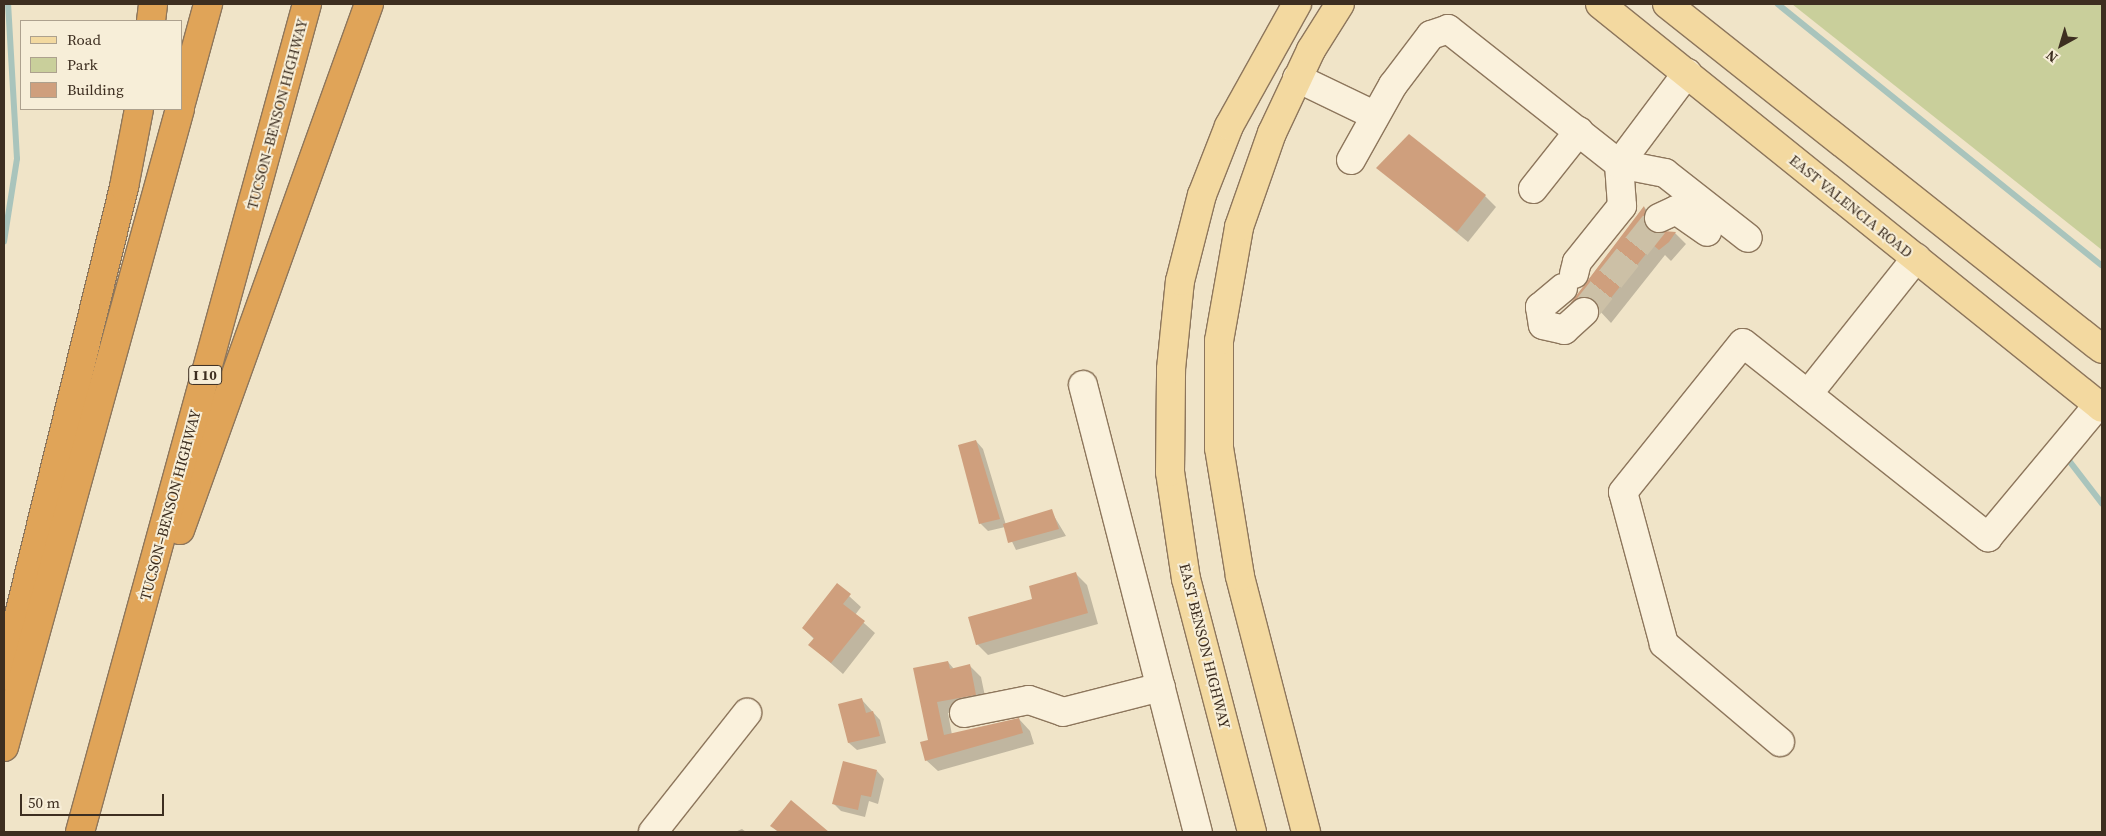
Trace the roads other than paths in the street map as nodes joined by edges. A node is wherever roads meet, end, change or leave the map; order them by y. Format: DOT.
graph roads {
  1 [pos="153,4"];
  2 [pos="208,4"];
  3 [pos="307,4"];
  4 [pos="369,4"];
  5 [pos="1296,4"];
  6 [pos="1340,4"];
  7 [pos="1600,4"];
  8 [pos="1667,4"];
  9 [pos="151,20"];
  10 [pos="1687,73"];
  11 [pos="1297,78"];
  12 [pos="182,99"];
  13 [pos="139,110"];
  14 [pos="180,110"];
  15 [pos="1374,115"];
  16 [pos="1578,131"];
  17 [pos="1352,160"];
  18 [pos="1619,164"];
  19 [pos="1533,188"];
  20 [pos="1659,218"];
  21 [pos="1707,232"];
  22 [pos="1748,238"];
  23 [pos="1916,258"];
  24 [pos="1584,312"];
  25 [pos="2102,349"];
  26 [pos="1082,385"];
  27 [pos="1808,394"];
  28 [pos="2100,406"];
  29 [pos="4,676"];
  30 [pos="1160,687"];
  31 [pos="747,713"];
  32 [pos="964,713"];
  33 [pos="1780,742"];
  34 [pos="103,746"];
  35 [pos="4,747"];
  36 [pos="80,832"];
  37 [pos="653,832"];
  38 [pos="1198,832"];
  39 [pos="1252,832"];
  40 [pos="1306,832"];
  1 -- 9 [label="highway"];
  2 -- 12 [label="highway"];
  3 -- 34 [label="highway, TUCSON–BENSON HIGHWAY / I 10"];
  4 -- 34 [label="highway"];
  5 -- 39 [label="main road, EAST BENSON HIGHWAY"];
  6 -- 11 [label="main road"];
  7 -- 10 [label="main road, EAST VALENCIA ROAD"];
  8 -- 25 [label="main road"];
  10 -- 18 [label="street"];
  10 -- 23 [label="main road, EAST VALENCIA ROAD"];
  11 -- 15 [label="street"];
  11 -- 40 [label="main road"];
  13 -- 29 [label="highway"];
  14 -- 35 [label="highway"];
  15 -- 16 [label="street"];
  15 -- 17 [label="street"];
  16 -- 18 [label="street"];
  16 -- 19 [label="street"];
  18 -- 22 [label="street"];
  18 -- 24 [label="street"];
  20 -- 21 [label="street"];
  23 -- 27 [label="street"];
  23 -- 28 [label="main road, EAST VALENCIA ROAD"];
  26 -- 30 [label="street"];
  27 -- 28 [label="street"];
  27 -- 33 [label="street"];
  30 -- 32 [label="street"];
  30 -- 38 [label="street"];
  31 -- 37 [label="street"];
  34 -- 36 [label="highway, TUCSON–BENSON HIGHWAY / I 10"];
}
